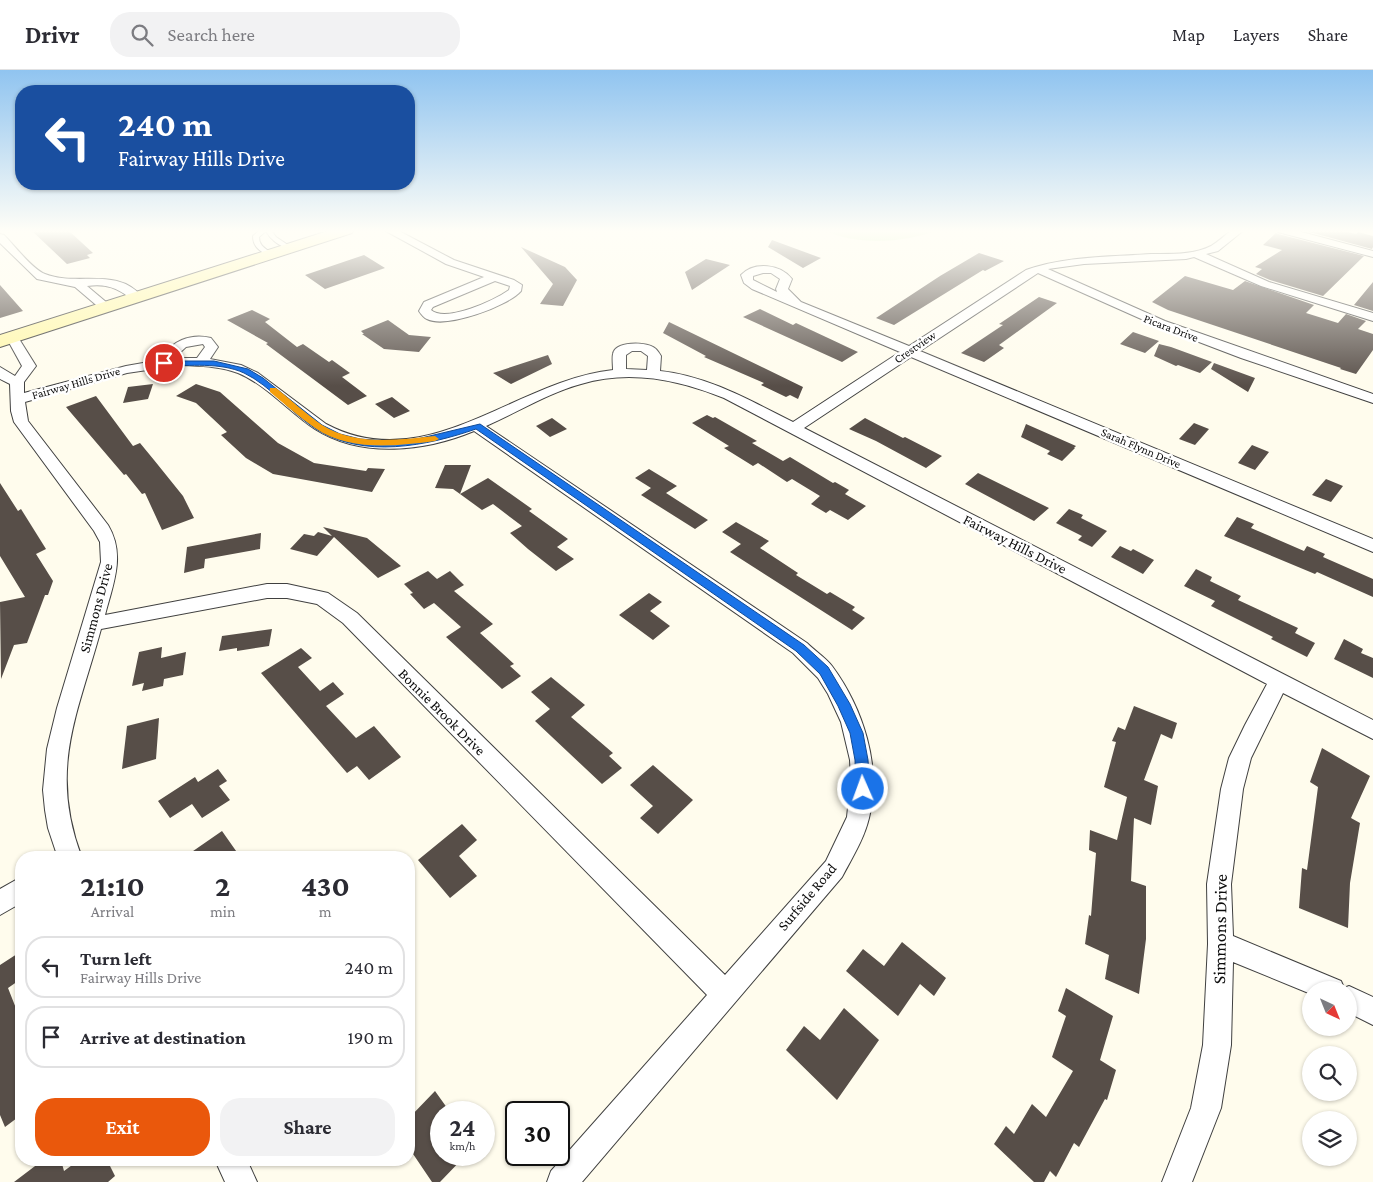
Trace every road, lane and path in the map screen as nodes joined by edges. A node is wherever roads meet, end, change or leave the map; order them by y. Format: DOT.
graph roads {
  1 [pos="68,282"];
  2 [pos="92,282"];
  3 [pos="110,282"];
  4 [pos="187,282"];
  5 [pos="482,282"];
  6 [pos="510,282"];
  7 [pos="1013,282"];
  8 [pos="1065,282"];
  9 [pos="1260,282"];
  10 [pos="79,284"];
  11 [pos="137,298"];
  12 [pos="796,303"];
  13 [pos="106,307"];
  14 [pos="1373,318"];
  15 [pos="6,339"];
  16 [pos="909,351"];
  17 [pos="201,362"];
  18 [pos="164,363"];
  19 [pos="0,371"];
  20 [pos="620,373"];
  21 [pos="653,373"];
  22 [pos="17,390"];
  23 [pos="1373,399"];
  24 [pos="477,426"];
  25 [pos="793,429"];
  26 [pos="1373,546"];
  27 [pos="93,624"];
  28 [pos="1278,681"];
  29 [pos="1373,730"];
  30 [pos="67,851"];
  31 [pos="15,893"];
  32 [pos="0,903"];
  33 [pos="1221,944"];
  34 [pos="1313,981"];
  35 [pos="724,994"];
  36 [pos="1358,1004"];
  37 [pos="1373,1011"];
  38 [pos="233,1166"];
  39 [pos="242,1182"];
  40 [pos="562,1182"];
  41 [pos="1177,1182"];
  1 -- 10 [label="street"];
  2 -- 10 [label="street"];
  3 -- 11 [label="street"];
  4 -- 11 [label="main road"];
  5 -- 6 [label="street"];
  7 -- 16 [label="street, Crestview"];
  8 -- 23 [label="street, Picara Drive"];
  9 -- 14 [label="street"];
  10 -- 13 [label="street"];
  11 -- 13 [label="main road"];
  12 -- 16 [label="street, Sarah Flynn Drive"];
  13 -- 15 [label="main road"];
  15 -- 22 [label="street"];
  16 -- 25 [label="street, Crestview"];
  16 -- 26 [label="street, Sarah Flynn Drive"];
  17 -- 18 [label="street, Fairway Hills Drive"];
  17 -- 18 [label="street"];
  17 -- 24 [label="street, Fairway Hills Drive"];
  18 -- 22 [label="street, Fairway Hills Drive"];
  19 -- 22 [label="street"];
  20 -- 21 [label="street, Fairway Hills Drive"];
  20 -- 21 [label="street"];
  20 -- 24 [label="street, Fairway Hills Drive"];
  21 -- 25 [label="street, Fairway Hills Drive"];
  22 -- 27 [label="street, Simmons Drive"];
  24 -- 35 [label="street, Surfside Road"];
  25 -- 28 [label="street, Fairway Hills Drive"];
  27 -- 30 [label="street, Simmons Drive"];
  27 -- 35 [label="street, Bonnie Brook Drive"];
  28 -- 29 [label="street, Fairway Hills Drive"];
  28 -- 33 [label="street, Simmons Drive"];
  31 -- 32 [label="street"];
  33 -- 34 [label="street"];
  33 -- 41 [label="street, Simmons Drive"];
  35 -- 40 [label="street, Surfside Road"];
  36 -- 37 [label="street"];
  38 -- 39 [label="street"];
}
